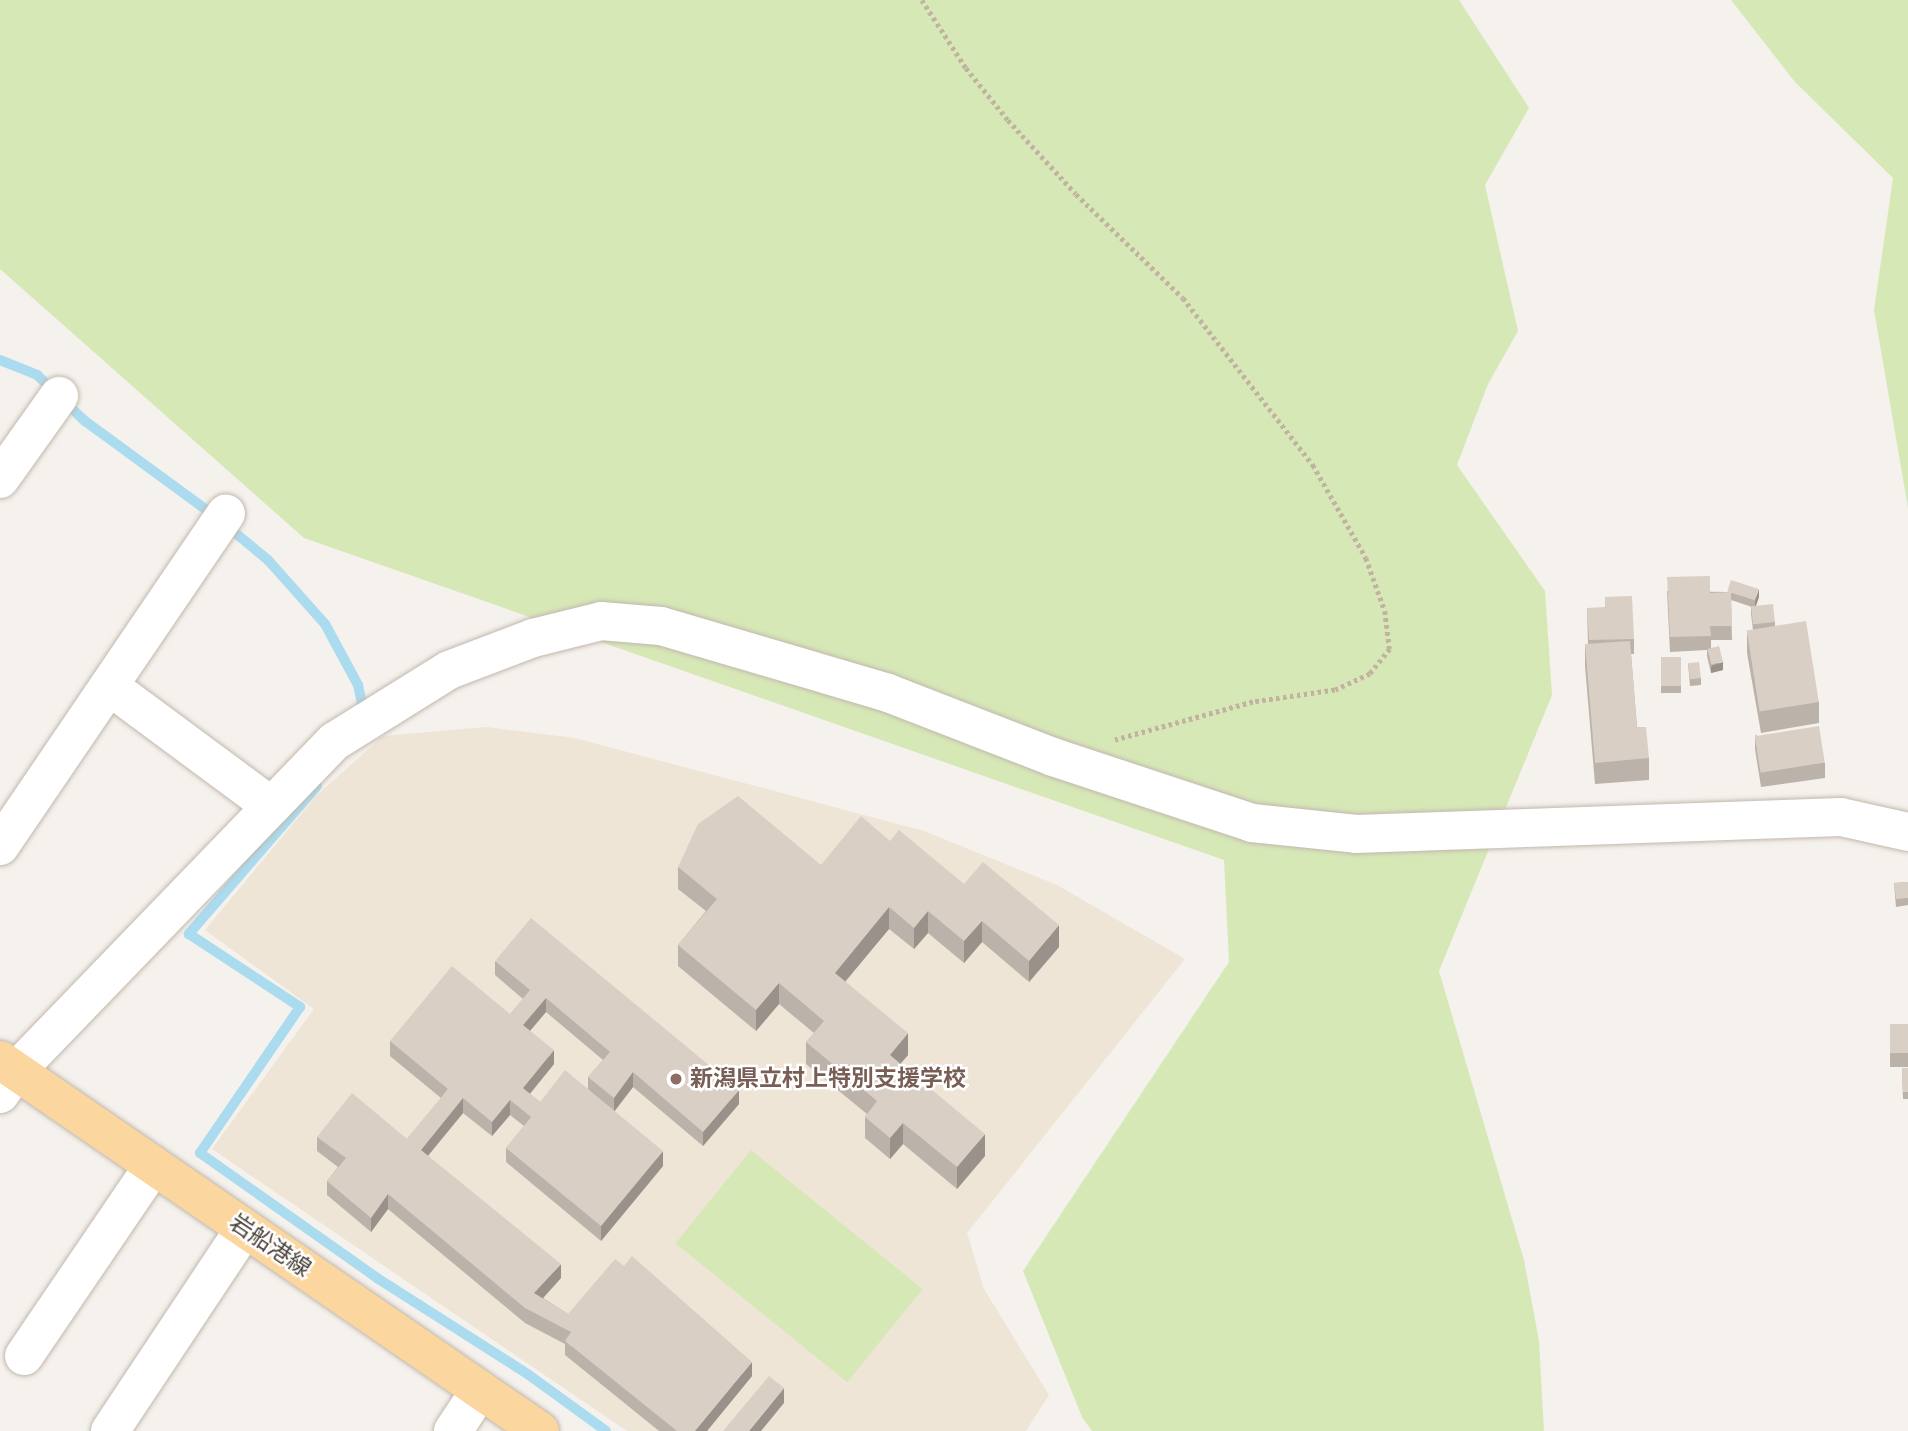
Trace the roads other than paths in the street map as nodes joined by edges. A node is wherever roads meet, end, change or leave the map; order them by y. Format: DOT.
graph roads {
  1 [pos="59,396"];
  2 [pos="2,473"];
  3 [pos="226,514"];
  4 [pos="109,686"];
  5 [pos="271,806"];
  6 [pos="1908,832"];
  7 [pos="0,846"];
  8 [pos="5,1075"];
  9 [pos="153,1166"];
  10 [pos="244,1229"];
  11 [pos="24,1356"];
  12 [pos="480,1390"];
  13 [pos="110,1431"];
  14 [pos="453,1431"];
  15 [pos="540,1431"];
  1 -- 2 [label="street"];
  3 -- 4 [label="street"];
  4 -- 5 [label="street"];
  4 -- 7 [label="street"];
  5 -- 6 [label="street"];
  5 -- 8 [label="street"];
  8 -- 9 [label="main road, 岩船港線"];
  9 -- 10 [label="main road, 岩船港線"];
  9 -- 11 [label="street"];
  10 -- 12 [label="main road, 岩船港線"];
  10 -- 13 [label="street"];
  12 -- 14 [label="street"];
  12 -- 15 [label="main road, 岩船港線"];
}
